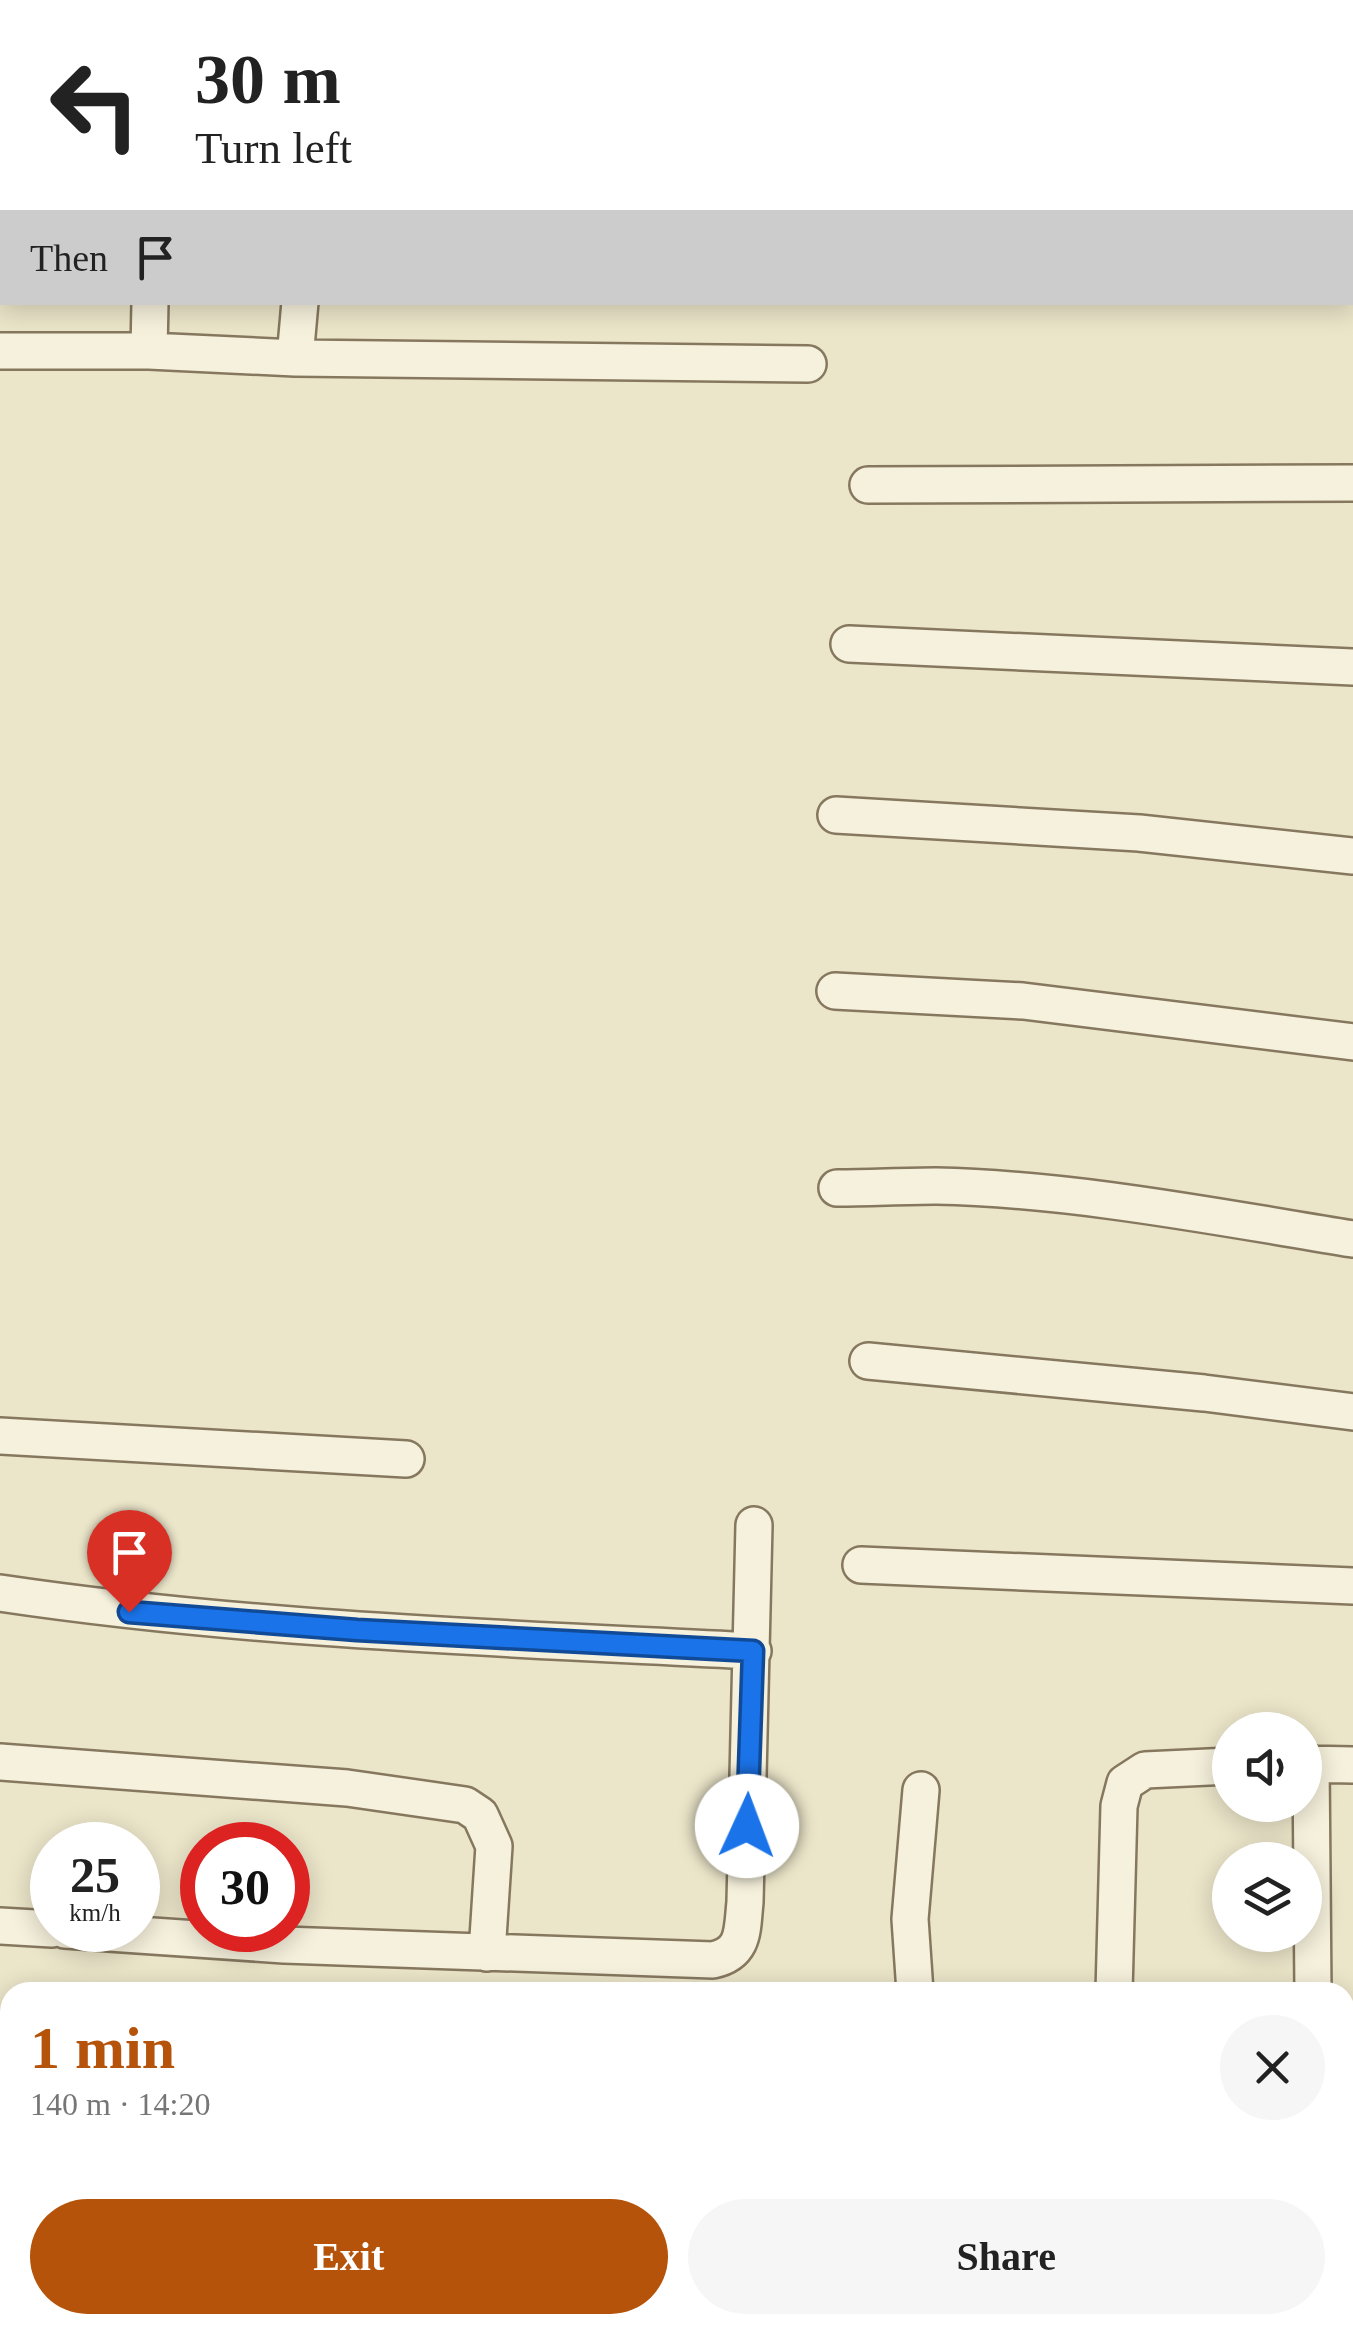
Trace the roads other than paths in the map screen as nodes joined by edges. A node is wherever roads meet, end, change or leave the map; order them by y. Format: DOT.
graph roads {
  1 [pos="150,305"];
  2 [pos="300,305"];
  3 [pos="0,351"];
  4 [pos="149,351"];
  5 [pos="295,358"];
  6 [pos="808,364"];
  7 [pos="1353,482"];
  8 [pos="868,485"];
  9 [pos="849,644"];
  10 [pos="1353,667"];
  11 [pos="836,814"];
  12 [pos="1353,856"];
  13 [pos="835,991"];
  14 [pos="1353,1042"];
  15 [pos="837,1188"];
  16 [pos="1353,1240"];
  17 [pos="868,1362"];
  18 [pos="1353,1412"];
  19 [pos="0,1436"];
  20 [pos="406,1459"];
  21 [pos="754,1525"];
  22 [pos="861,1565"];
  23 [pos="1353,1586"];
  24 [pos="0,1593"];
  25 [pos="753,1651"];
  26 [pos="0,1762"];
  27 [pos="1322,1764"];
  28 [pos="1353,1765"];
  29 [pos="1212,1767"];
  30 [pos="920,1790"];
  31 [pos="1309,1822"];
  32 [pos="0,1926"];
  33 [pos="30,1928"];
  34 [pos="160,1936"];
  35 [pos="487,1953"];
  36 [pos="913,1982"];
  37 [pos="1114,1982"];
  38 [pos="1313,1982"];
  1 -- 4 [label="street"];
  2 -- 5 [label="street"];
  3 -- 4 [label="street"];
  4 -- 5 [label="street"];
  5 -- 6 [label="street"];
  7 -- 8 [label="street"];
  9 -- 10 [label="street"];
  11 -- 12 [label="street"];
  13 -- 14 [label="street"];
  15 -- 16 [label="street"];
  17 -- 18 [label="street"];
  19 -- 20 [label="street"];
  21 -- 25 [label="street"];
  22 -- 23 [label="street"];
  24 -- 25 [label="street"];
  25 -- 35 [label="street"];
  26 -- 35 [label="street"];
  27 -- 28 [label="street"];
  29 -- 37 [label="street"];
  30 -- 36 [label="street"];
  31 -- 38 [label="street"];
  32 -- 33 [label="street"];
  34 -- 35 [label="street"];
}
